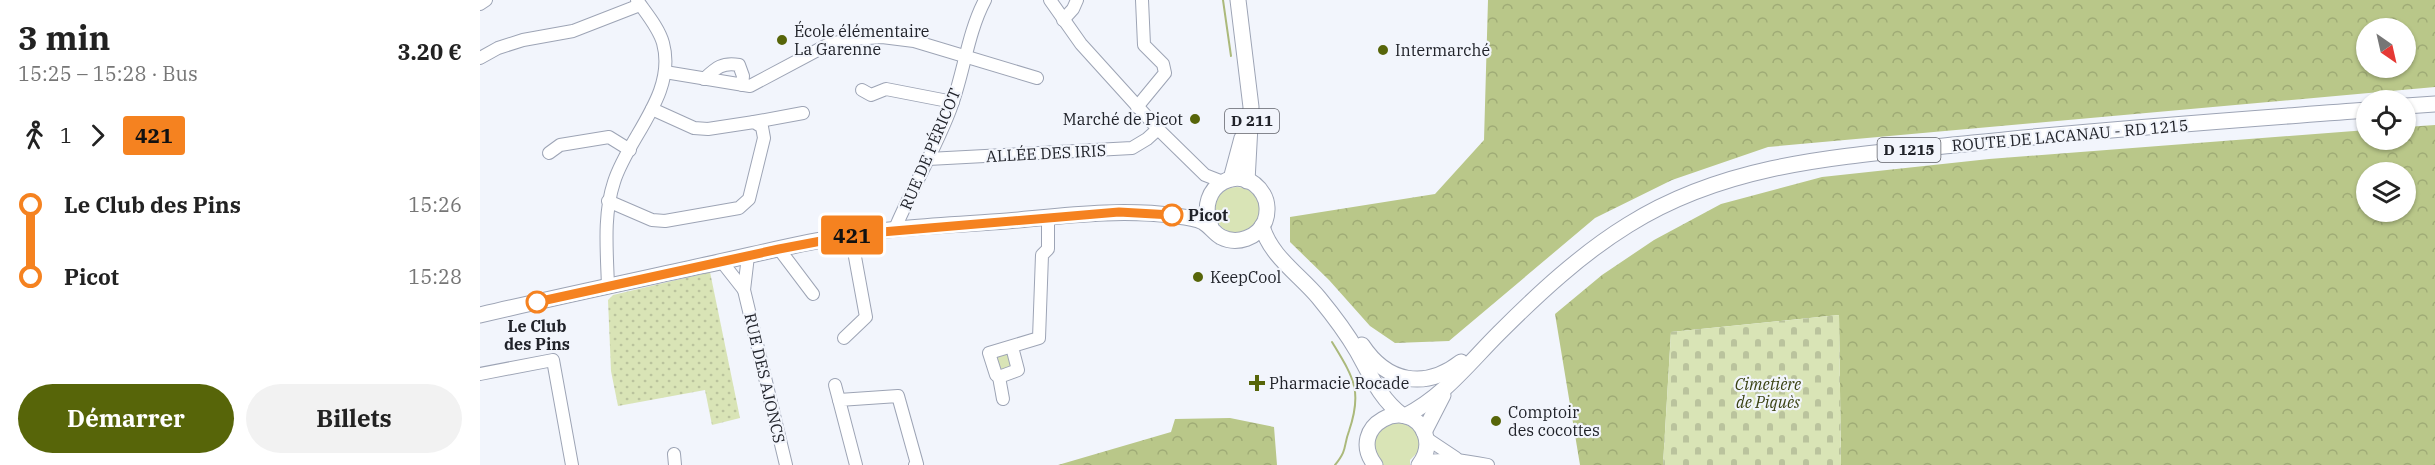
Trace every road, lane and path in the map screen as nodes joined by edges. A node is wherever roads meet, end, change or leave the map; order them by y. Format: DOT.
graph roads {
  1 [pos="486,0"];
  2 [pos="985,0"];
  3 [pos="1050,0"];
  4 [pos="1077,0"];
  5 [pos="1142,0"];
  6 [pos="1238,0"];
  7 [pos="638,2"];
  8 [pos="480,4"];
  9 [pos="1063,20"];
  10 [pos="480,58"];
  11 [pos="966,58"];
  12 [pos="1246,60"];
  13 [pos="665,72"];
  14 [pos="1037,78"];
  15 [pos="704,79"];
  16 [pos="742,85"];
  17 [pos="862,90"];
  18 [pos="953,102"];
  19 [pos="2435,104"];
  20 [pos="2416,105"];
  21 [pos="1137,107"];
  22 [pos="652,109"];
  23 [pos="2356,111"];
  24 [pos="802,113"];
  25 [pos="754,122"];
  26 [pos="1158,129"];
  27 [pos="630,150"];
  28 [pos="549,153"];
  29 [pos="928,159"];
  30 [pos="1205,175"];
  31 [pos="1227,180"];
  32 [pos="1247,181"];
  33 [pos="1209,196"];
  34 [pos="608,201"];
  35 [pos="1137,212"];
  36 [pos="1048,217"];
  37 [pos="1262,226"];
  38 [pos="1211,227"];
  39 [pos="897,230"];
  40 [pos="851,235"];
  41 [pos="1241,240"];
  42 [pos="779,249"];
  43 [pos="748,256"];
  44 [pos="722,262"];
  45 [pos="1298,276"];
  46 [pos="608,286"];
  47 [pos="744,290"];
  48 [pos="813,294"];
  49 [pos="1318,296"];
  50 [pos="480,315"];
  51 [pos="1502,331"];
  52 [pos="844,338"];
  53 [pos="1012,347"];
  54 [pos="480,374"];
  55 [pos="999,377"];
  56 [pos="1374,382"];
  57 [pos="835,386"];
  58 [pos="1447,387"];
  59 [pos="1003,399"];
  60 [pos="839,400"];
  61 [pos="1403,416"];
  62 [pos="1373,426"];
  63 [pos="1425,435"];
  64 [pos="1367,449"];
  65 [pos="1456,458"];
  66 [pos="1419,464"];
  67 [pos="572,465"];
  68 [pos="786,465"];
  69 [pos="856,465"];
  70 [pos="916,465"];
  71 [pos="1360,465"];
  72 [pos="1375,465"];
  73 [pos="1488,465"];
  1 -- 8 [label="street"];
  2 -- 11 [label="street, RUE DE PÉRICOT"];
  3 -- 9 [label="street"];
  4 -- 9 [label="street"];
  5 -- 21 [label="street"];
  6 -- 12 [label="main road, D 211"];
  7 -- 10 [label="street"];
  7 -- 13 [label="street"];
  9 -- 21 [label="street"];
  11 -- 14 [label="street"];
  11 -- 16 [label="street"];
  11 -- 18 [label="street, RUE DE PÉRICOT"];
  12 -- 31 [label="main road, D 211"];
  12 -- 32 [label="main road, D 211"];
  13 -- 15 [label="street"];
  13 -- 22 [label="street"];
  15 -- 16 [label="street"];
  15 -- 16 [label="street"];
  17 -- 18 [label="street"];
  18 -- 29 [label="street, RUE DE PÉRICOT"];
  19 -- 20 [label="main road"];
  21 -- 26 [label="street"];
  22 -- 25 [label="street"];
  22 -- 27 [label="street"];
  23 -- 51 [label="main road, ROUTE DE LACANAU - RD 1215 / D 1215"];
  24 -- 25 [label="street"];
  25 -- 34 [label="street"];
  26 -- 29 [label="street, ALLÉE DES IRIS"];
  26 -- 30 [label="street"];
  27 -- 28 [label="street"];
  27 -- 34 [label="street"];
  29 -- 39 [label="street, RUE DE PÉRICOT"];
  30 -- 31 [label="street"];
  30 -- 33 [label="street"];
  31 -- 32 [label="main road"];
  31 -- 33 [label="main road"];
  32 -- 37 [label="main road"];
  33 -- 35 [label="main road"];
  33 -- 38 [label="main road"];
  34 -- 46 [label="street"];
  35 -- 36 [label="main road"];
  35 -- 38 [label="main road"];
  36 -- 39 [label="main road"];
  36 -- 53 [label="street"];
  37 -- 41 [label="main road"];
  37 -- 45 [label="main road"];
  38 -- 41 [label="main road"];
  39 -- 40 [label="main road"];
  40 -- 42 [label="main road"];
  40 -- 52 [label="street"];
  41 -- 45 [label="main road"];
  42 -- 43 [label="main road"];
  42 -- 48 [label="street"];
  43 -- 44 [label="main road"];
  43 -- 47 [label="street, RUE DES AJONCS"];
  44 -- 46 [label="main road"];
  44 -- 47 [label="street, RUE DES AJONCS"];
  45 -- 49 [label="main road"];
  46 -- 50 [label="main road"];
  47 -- 68 [label="street, RUE DES AJONCS"];
  49 -- 51 [label="main road"];
  49 -- 56 [label="main road"];
  51 -- 58 [label="main road, D 1215"];
  53 -- 55 [label="street"];
  53 -- 55 [label="street"];
  54 -- 67 [label="street"];
  55 -- 59 [label="street"];
  56 -- 61 [label="main road"];
  56 -- 62 [label="main road"];
  57 -- 60 [label="street"];
  58 -- 61 [label="main road, D 1215"];
  58 -- 63 [label="main road, D 1215"];
  60 -- 69 [label="street"];
  60 -- 70 [label="street"];
  61 -- 62 [label="main road"];
  61 -- 63 [label="main road"];
  62 -- 64 [label="main road"];
  63 -- 65 [label="street"];
  63 -- 66 [label="main road"];
  64 -- 71 [label="main road"];
  64 -- 72 [label="main road"];
  65 -- 66 [label="street"];
  65 -- 73 [label="street"];
}
